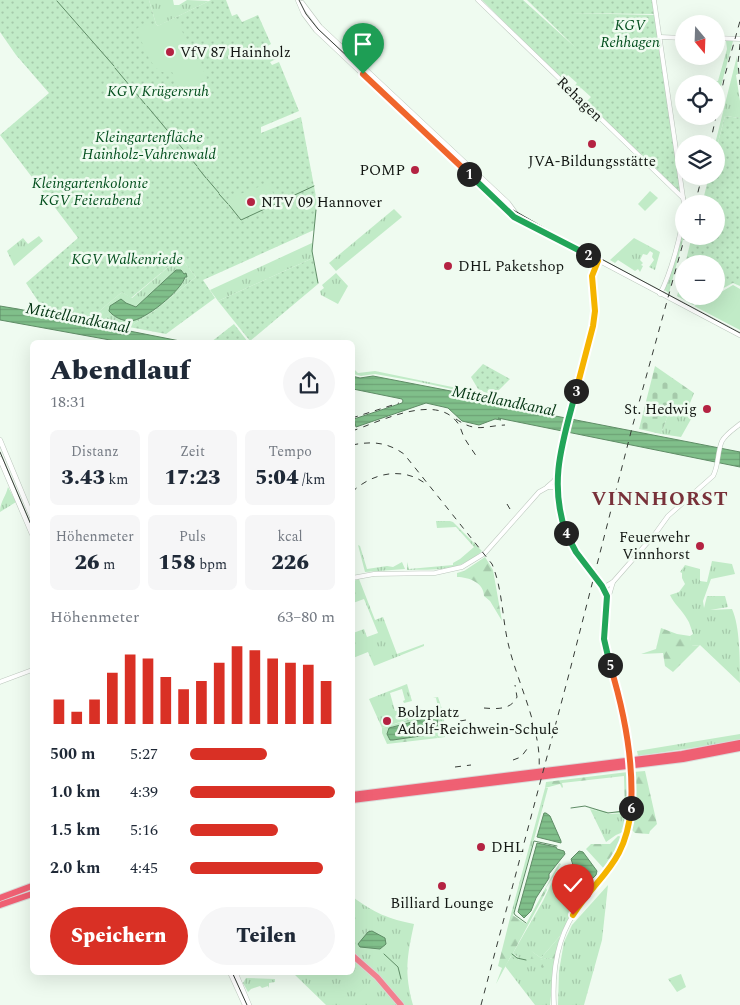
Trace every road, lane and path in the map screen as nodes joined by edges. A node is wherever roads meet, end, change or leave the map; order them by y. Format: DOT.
graph roads {
  1 [pos="299,0"];
  2 [pos="478,0"];
  3 [pos="654,0"];
  4 [pos="660,37"];
  5 [pos="675,38"];
  6 [pos="725,38"];
  7 [pos="740,39"];
  8 [pos="681,195"];
  9 [pos="684,195"];
  10 [pos="676,245"];
  11 [pos="598,261"];
  12 [pos="660,294"];
  13 [pos="740,335"];
  14 [pos="740,424"];
  15 [pos="0,440"];
  16 [pos="0,459"];
  17 [pos="557,473"];
  18 [pos="557,487"];
  19 [pos="545,488"];
  20 [pos="23,495"];
  21 [pos="17,498"];
  22 [pos="30,512"];
  23 [pos="30,529"];
  24 [pos="355,577"];
  25 [pos="612,584"];
  26 [pos="604,590"];
  27 [pos="607,600"];
  28 [pos="30,671"];
  29 [pos="0,682"];
  30 [pos="740,743"];
  31 [pos="740,748"];
  32 [pos="355,795"];
  33 [pos="355,800"];
  34 [pos="30,888"];
  35 [pos="30,897"];
  36 [pos="0,899"];
  37 [pos="0,906"];
  38 [pos="355,959"];
  39 [pos="231,975"];
  40 [pos="236,975"];
  41 [pos="245,1005"];
  42 [pos="250,1005"];
  43 [pos="399,1005"];
  44 [pos="554,1005"];
  1 -- 11 [label="main road"];
  2 -- 8 [label="street, Rehagen"];
  3 -- 4 [label="street"];
  4 -- 5 [label="street"];
  4 -- 9 [label="street"];
  6 -- 7 [label="street"];
  10 -- 12 [label="street"];
  11 -- 12 [label="main road"];
  11 -- 17 [label="street"];
  12 -- 13 [label="main road"];
  14 -- 25 [label="street"];
  15 -- 20 [label="main road"];
  16 -- 21 [label="main road"];
  17 -- 18 [label="street"];
  17 -- 19 [label="street"];
  18 -- 19 [label="street"];
  18 -- 26 [label="street"];
  19 -- 24 [label="street"];
  20 -- 21 [label="main road"];
  20 -- 22 [label="main road"];
  21 -- 23 [label="main road"];
  25 -- 26 [label="street"];
  25 -- 27 [label="street"];
  26 -- 27 [label="street"];
  27 -- 44 [label="street, bridge"];
  28 -- 29 [label="street"];
  30 -- 32 [label="highway"];
  31 -- 33 [label="highway"];
  34 -- 36 [label="highway"];
  35 -- 37 [label="highway"];
  38 -- 43 [label="highway"];
  39 -- 41 [label="main road"];
  40 -- 42 [label="main road"];
}
